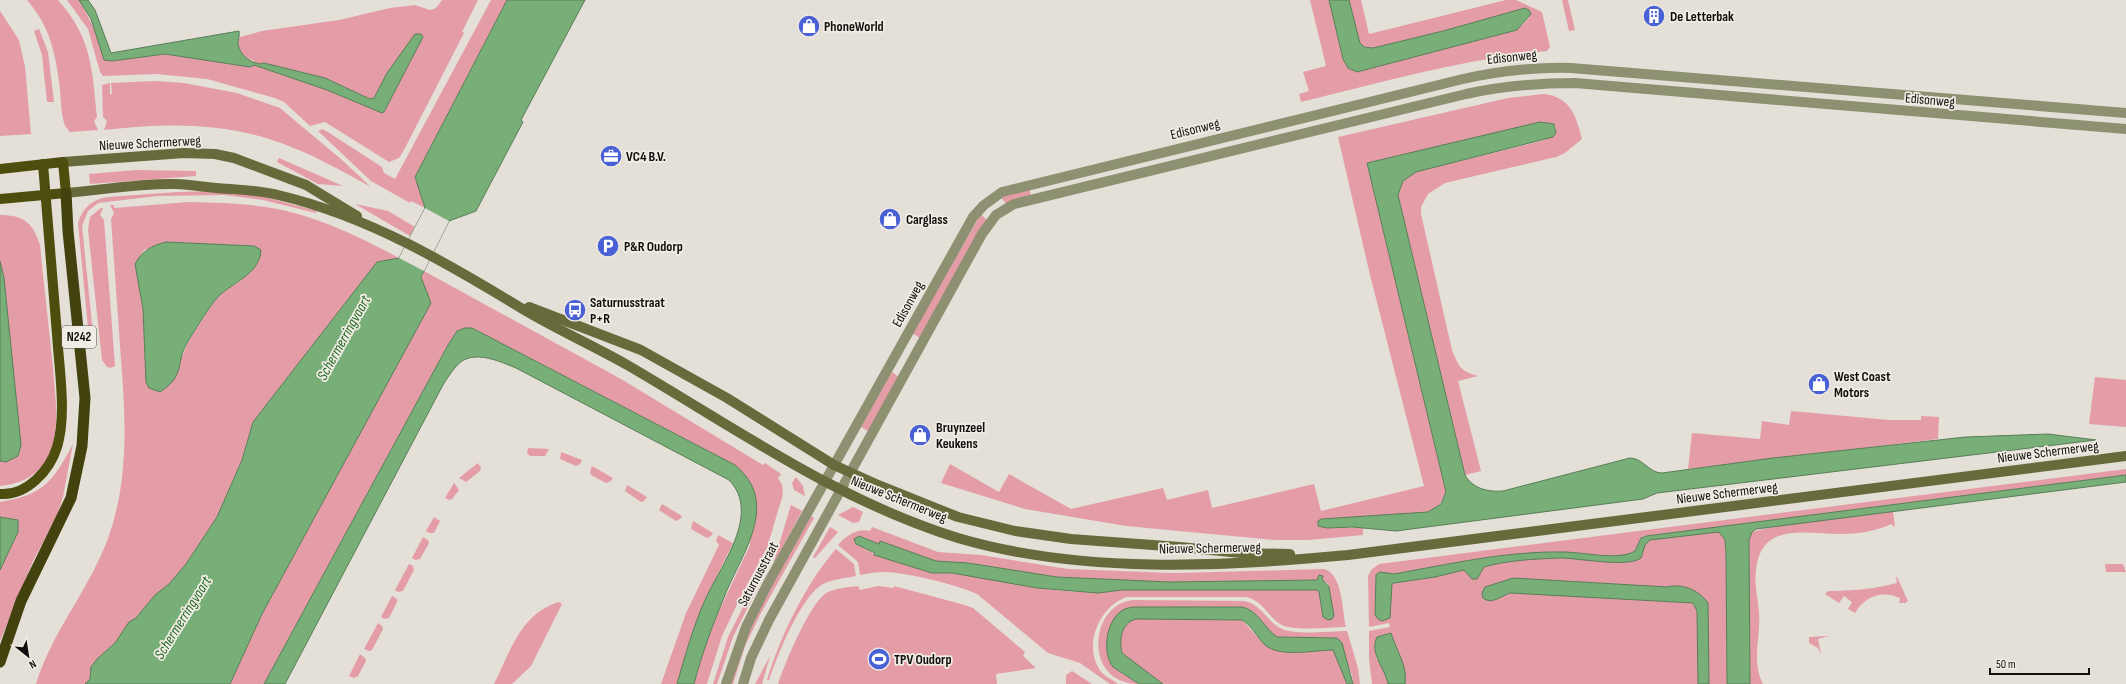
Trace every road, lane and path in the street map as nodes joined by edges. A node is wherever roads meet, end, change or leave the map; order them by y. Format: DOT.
graph roads {
  1 [pos="1734,80"];
  2 [pos="1732,97"];
  3 [pos="2126,113"];
  4 [pos="2126,129"];
  5 [pos="63,162"];
  6 [pos="43,164"];
  7 [pos="0,169"];
  8 [pos="66,194"];
  9 [pos="45,195"];
  10 [pos="0,199"];
  11 [pos="367,223"];
  12 [pos="505,297"];
  13 [pos="2126,456"];
  14 [pos="834,465"];
  15 [pos="851,474"];
  16 [pos="824,482"];
  17 [pos="842,491"];
  18 [pos="0,494"];
  19 [pos="1331,557"];
  20 [pos="0,662"];
  21 [pos="726,684"];
  22 [pos="743,684"];
  1 -- 2 [label="street"];
  1 -- 3 [label="street, Edisonweg"];
  1 -- 14 [label="street, Edisonweg"];
  2 -- 4 [label="street, Edisonweg"];
  2 -- 15 [label="street, Edisonweg"];
  5 -- 6 [label="main road, Nieuwe Schermerweg"];
  5 -- 8 [label="main road"];
  5 -- 11 [label="main road, Nieuwe Schermerweg"];
  6 -- 7 [label="main road, Nieuwe Schermerweg"];
  6 -- 9 [label="main road"];
  8 -- 9 [label="main road, Nieuwe Schermerweg"];
  8 -- 11 [label="main road, Nieuwe Schermerweg"];
  8 -- 20 [label="highway, N242"];
  9 -- 10 [label="main road, Nieuwe Schermerweg"];
  9 -- 18 [label="main road, N242"];
  11 -- 12 [label="main road, Nieuwe Schermerweg"];
  12 -- 14 [label="main road, Nieuwe Schermerweg"];
  12 -- 16 [label="main road, Nieuwe Schermerweg"];
  13 -- 19 [label="main road, Nieuwe Schermerweg"];
  14 -- 15 [label="main road, Nieuwe Schermerweg"];
  14 -- 16 [label="street, Edisonweg"];
  15 -- 17 [label="street, Edisonweg"];
  15 -- 19 [label="main road, Nieuwe Schermerweg"];
  16 -- 17 [label="main road, Nieuwe Schermerweg"];
  16 -- 21 [label="street, Saturnusstraat"];
  17 -- 19 [label="main road, Nieuwe Schermerweg"];
  17 -- 22 [label="street"];
}
